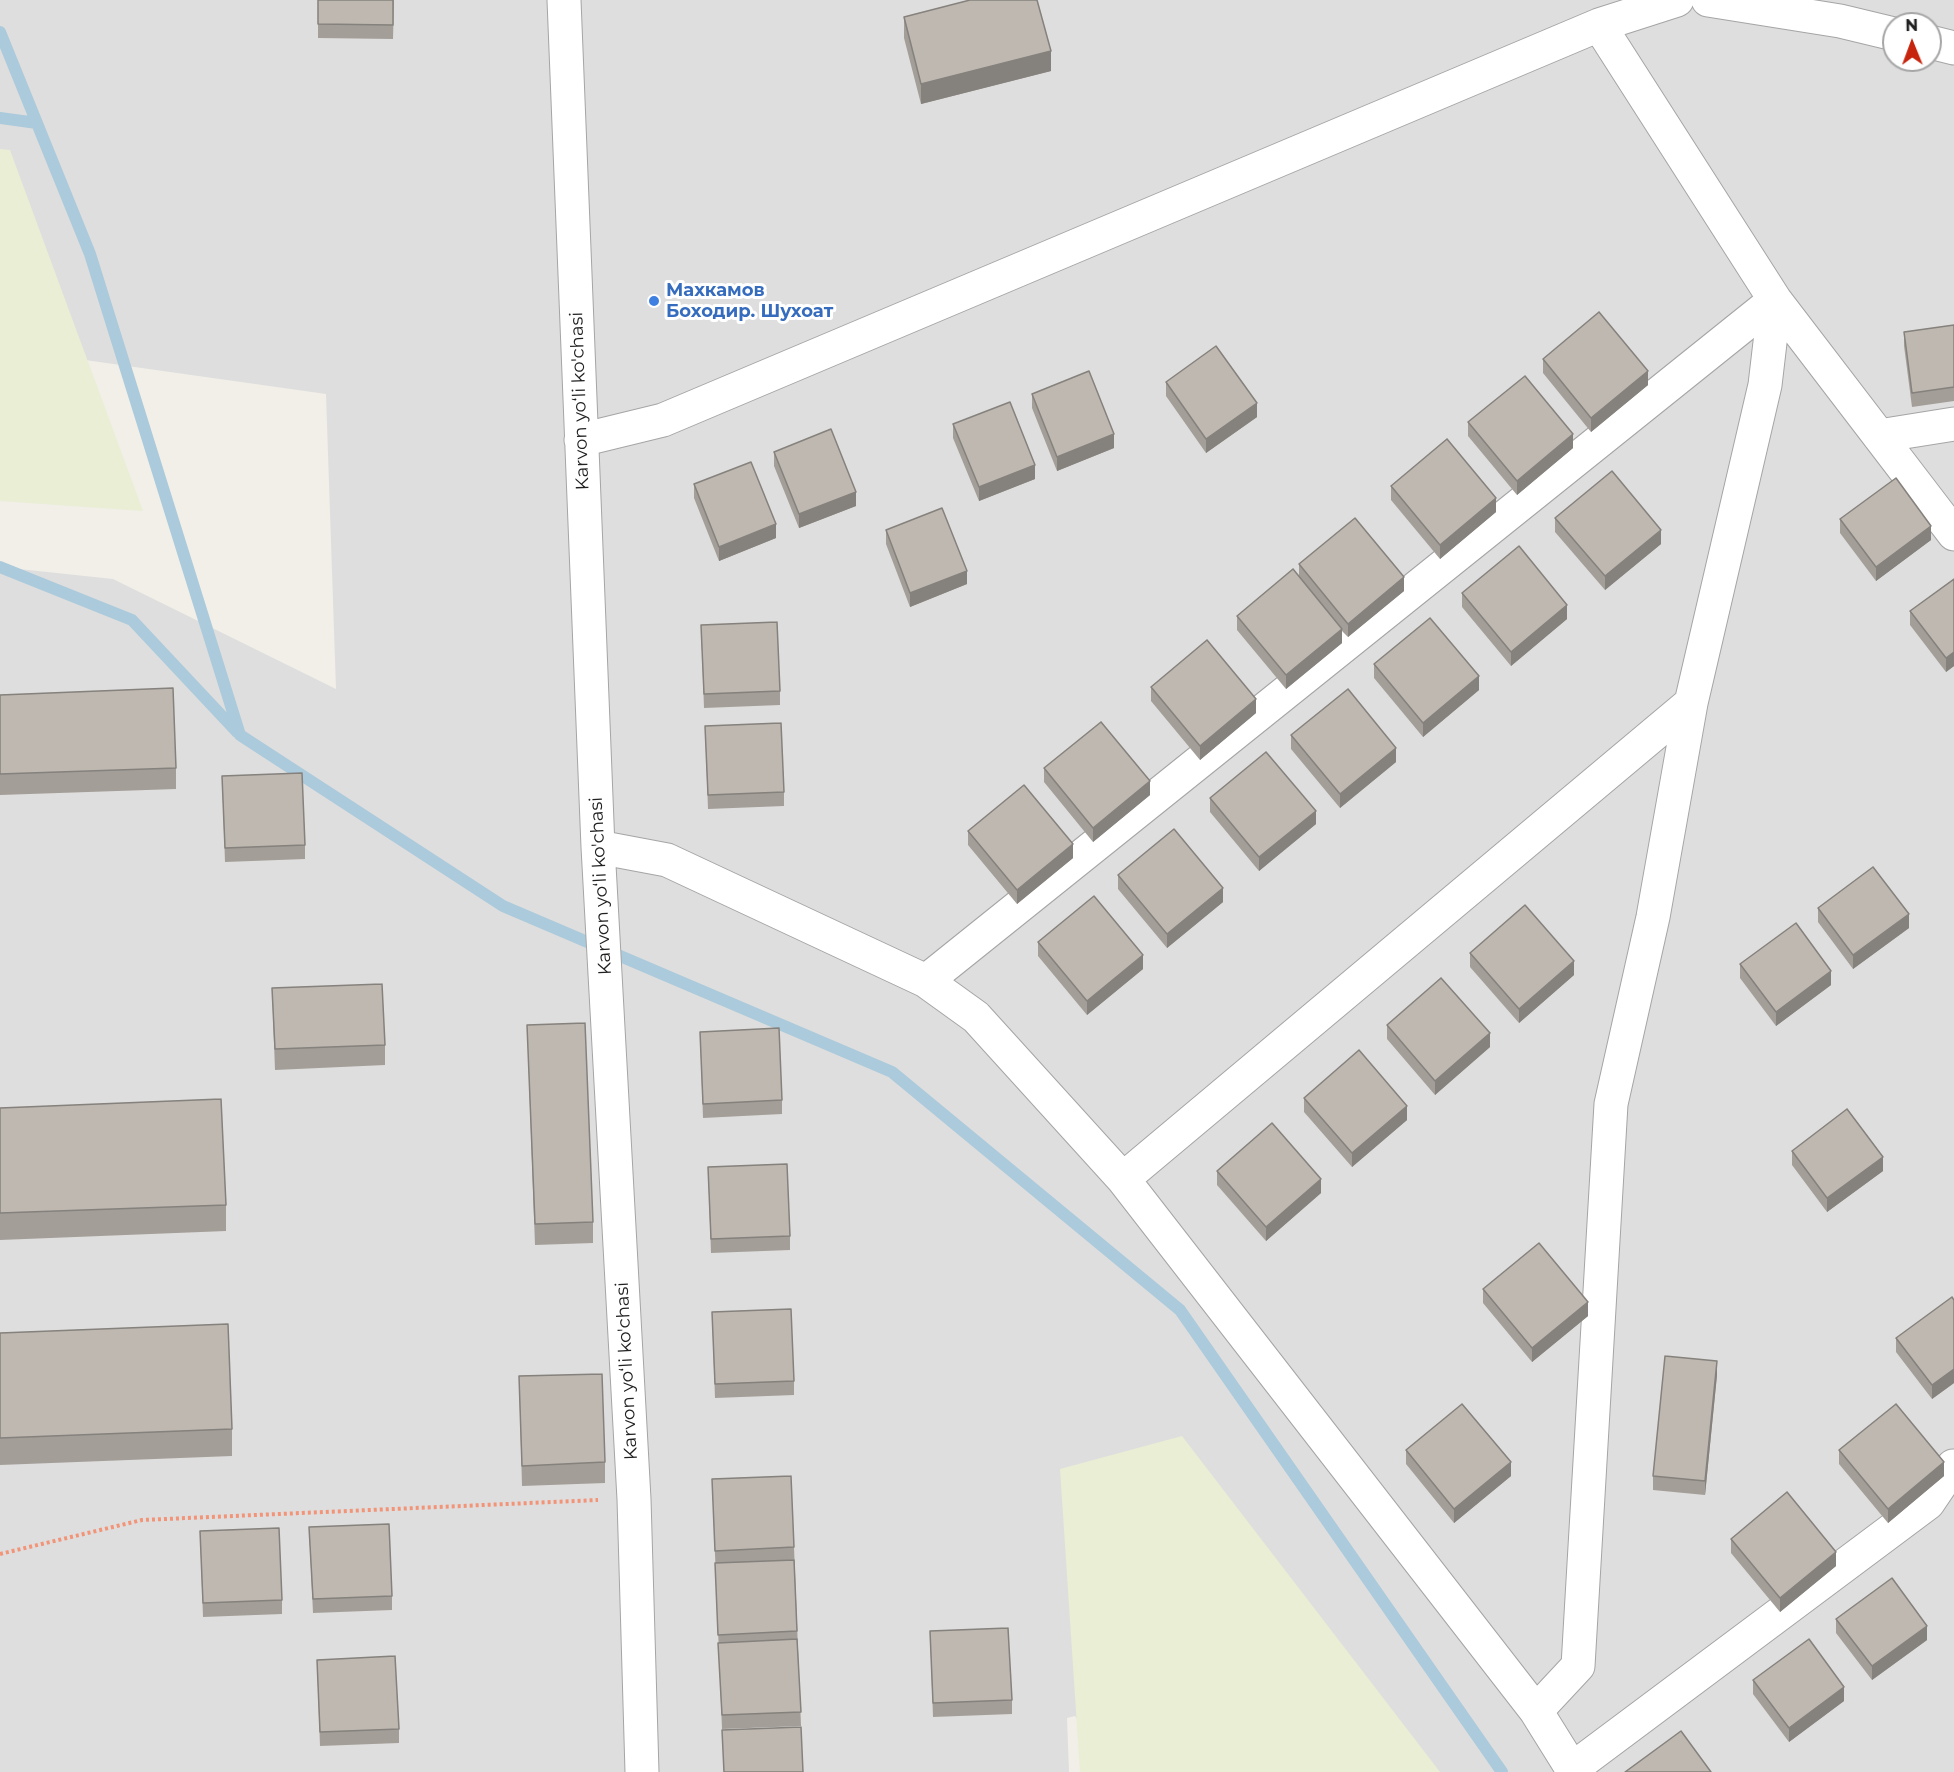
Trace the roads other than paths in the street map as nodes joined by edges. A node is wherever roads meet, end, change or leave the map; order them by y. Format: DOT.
graph roads {
  1 [pos="564,0"];
  2 [pos="1677,0"];
  3 [pos="1708,0"];
  4 [pos="1847,11"];
  5 [pos="1599,25"];
  6 [pos="1882,28"];
  7 [pos="1775,300"];
  8 [pos="1954,424"];
  9 [pos="1879,436"];
  10 [pos="581,440"];
  11 [pos="1954,534"];
  12 [pos="1691,703"];
  13 [pos="598,847"];
  14 [pos="926,981"];
  15 [pos="1123,1179"];
  16 [pos="1953,1466"];
  17 [pos="1536,1712"];
  18 [pos="1573,1770"];
  19 [pos="642,1772"];
  1 -- 10 [label="street, Karvon yo‘li ko'chasi"];
  2 -- 5 [label="street"];
  3 -- 4 [label="street"];
  4 -- 6 [label="street"];
  5 -- 7 [label="street"];
  5 -- 10 [label="street"];
  7 -- 9 [label="street"];
  7 -- 12 [label="street"];
  7 -- 14 [label="street"];
  8 -- 9 [label="street"];
  9 -- 11 [label="street"];
  10 -- 13 [label="street, Karvon yo‘li ko'chasi"];
  12 -- 15 [label="street"];
  12 -- 17 [label="street"];
  13 -- 14 [label="street"];
  13 -- 19 [label="street, Karvon yo‘li ko'chasi"];
  14 -- 15 [label="street"];
  15 -- 17 [label="street"];
  16 -- 18 [label="street"];
  17 -- 18 [label="street"];
}
